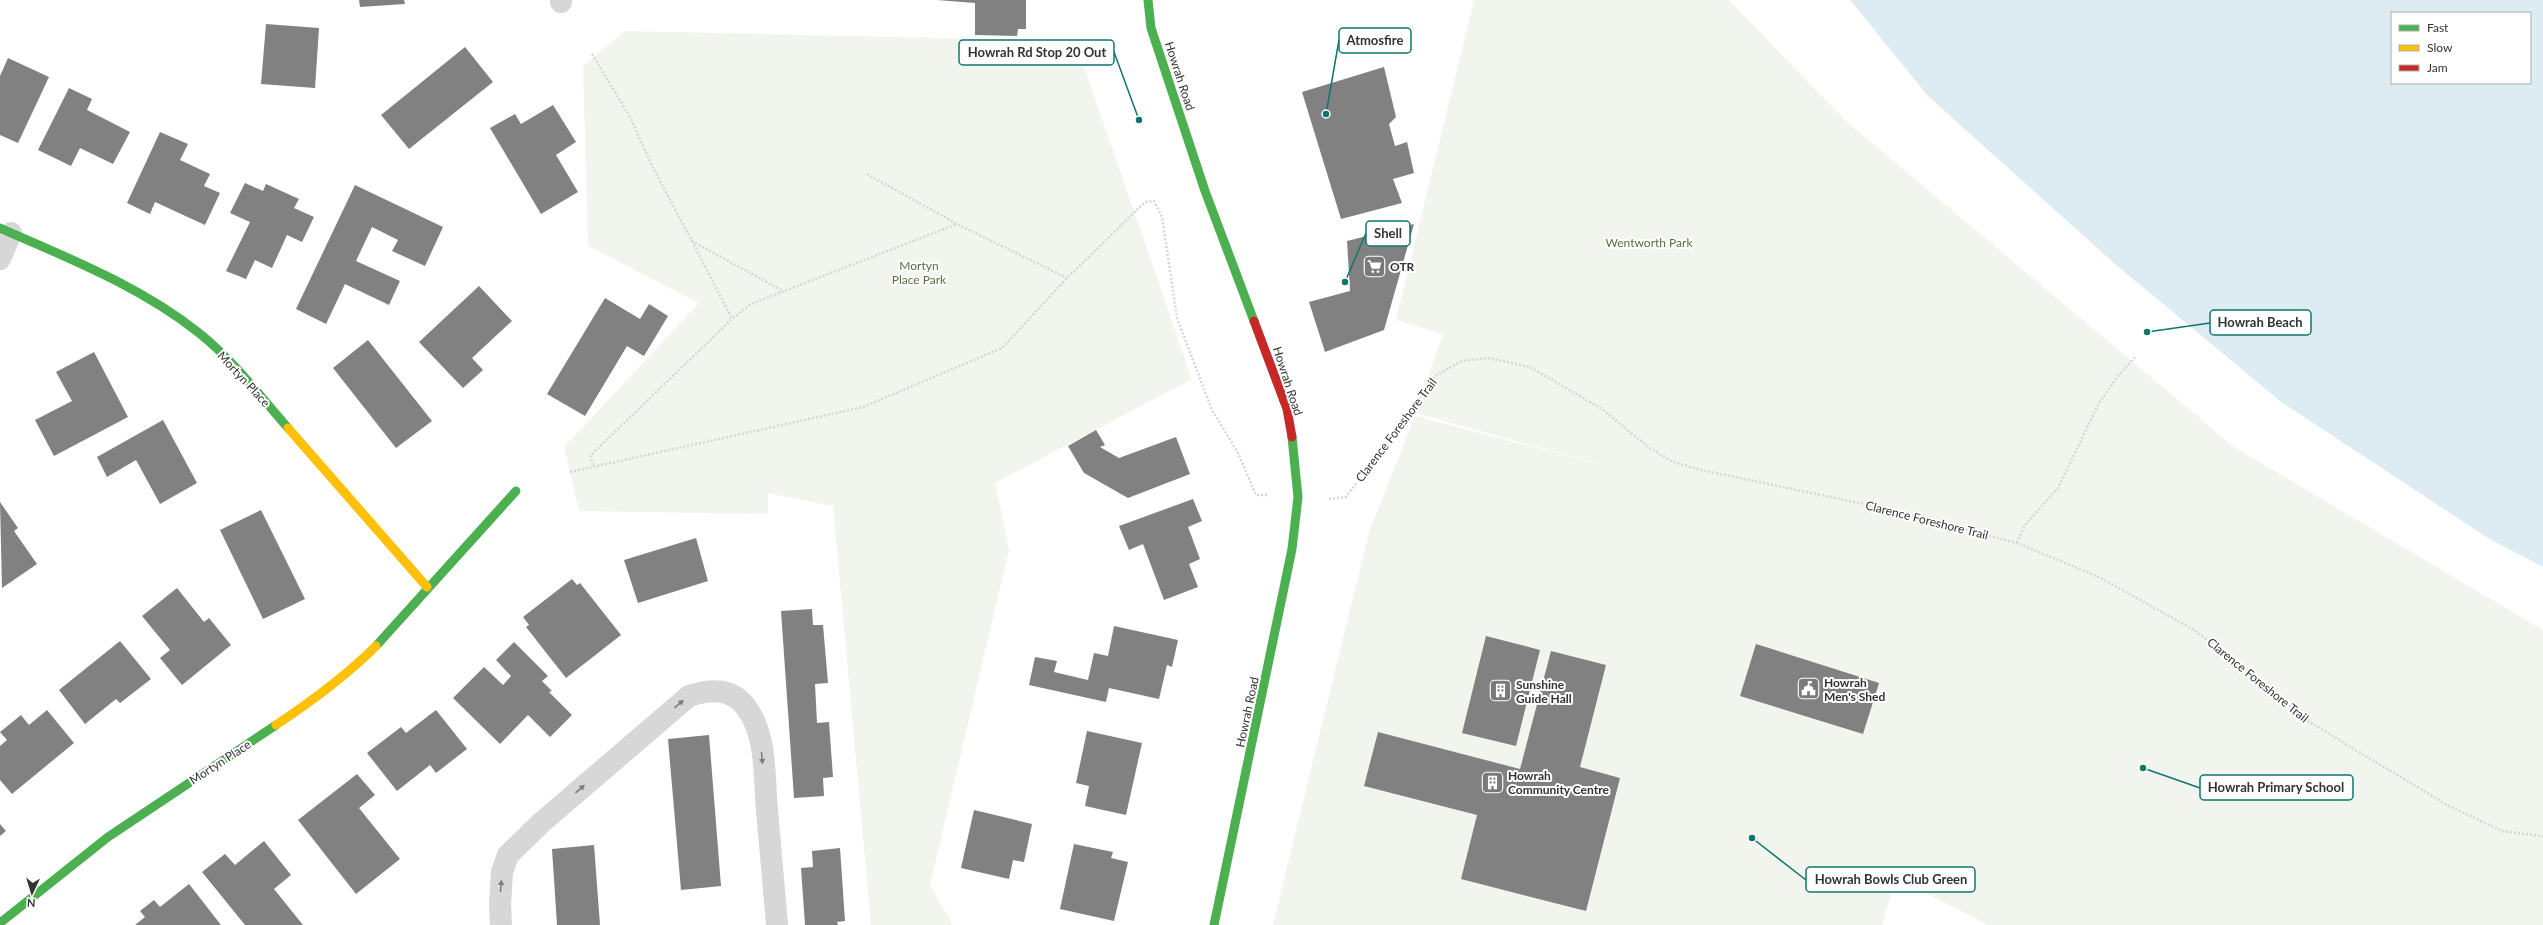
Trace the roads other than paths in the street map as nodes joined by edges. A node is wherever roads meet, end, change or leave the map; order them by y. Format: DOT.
graph roads {
  1 [pos="1148,0"];
  2 [pos="6,231"];
  3 [pos="0,259"];
  4 [pos="516,491"];
  5 [pos="427,587"];
  6 [pos="0,923"];
  7 [pos="501,925"];
  8 [pos="777,925"];
  9 [pos="1214,925"];
  1 -- 9 [label="street, Howrah Road"];
  2 -- 3 [label="street, Mortyn Place"];
  2 -- 5 [label="street, Mortyn Place"];
  4 -- 5 [label="street, Mortyn Place"];
  5 -- 6 [label="street, Mortyn Place"];
  7 -- 8 [label="street, one-way"];
}
